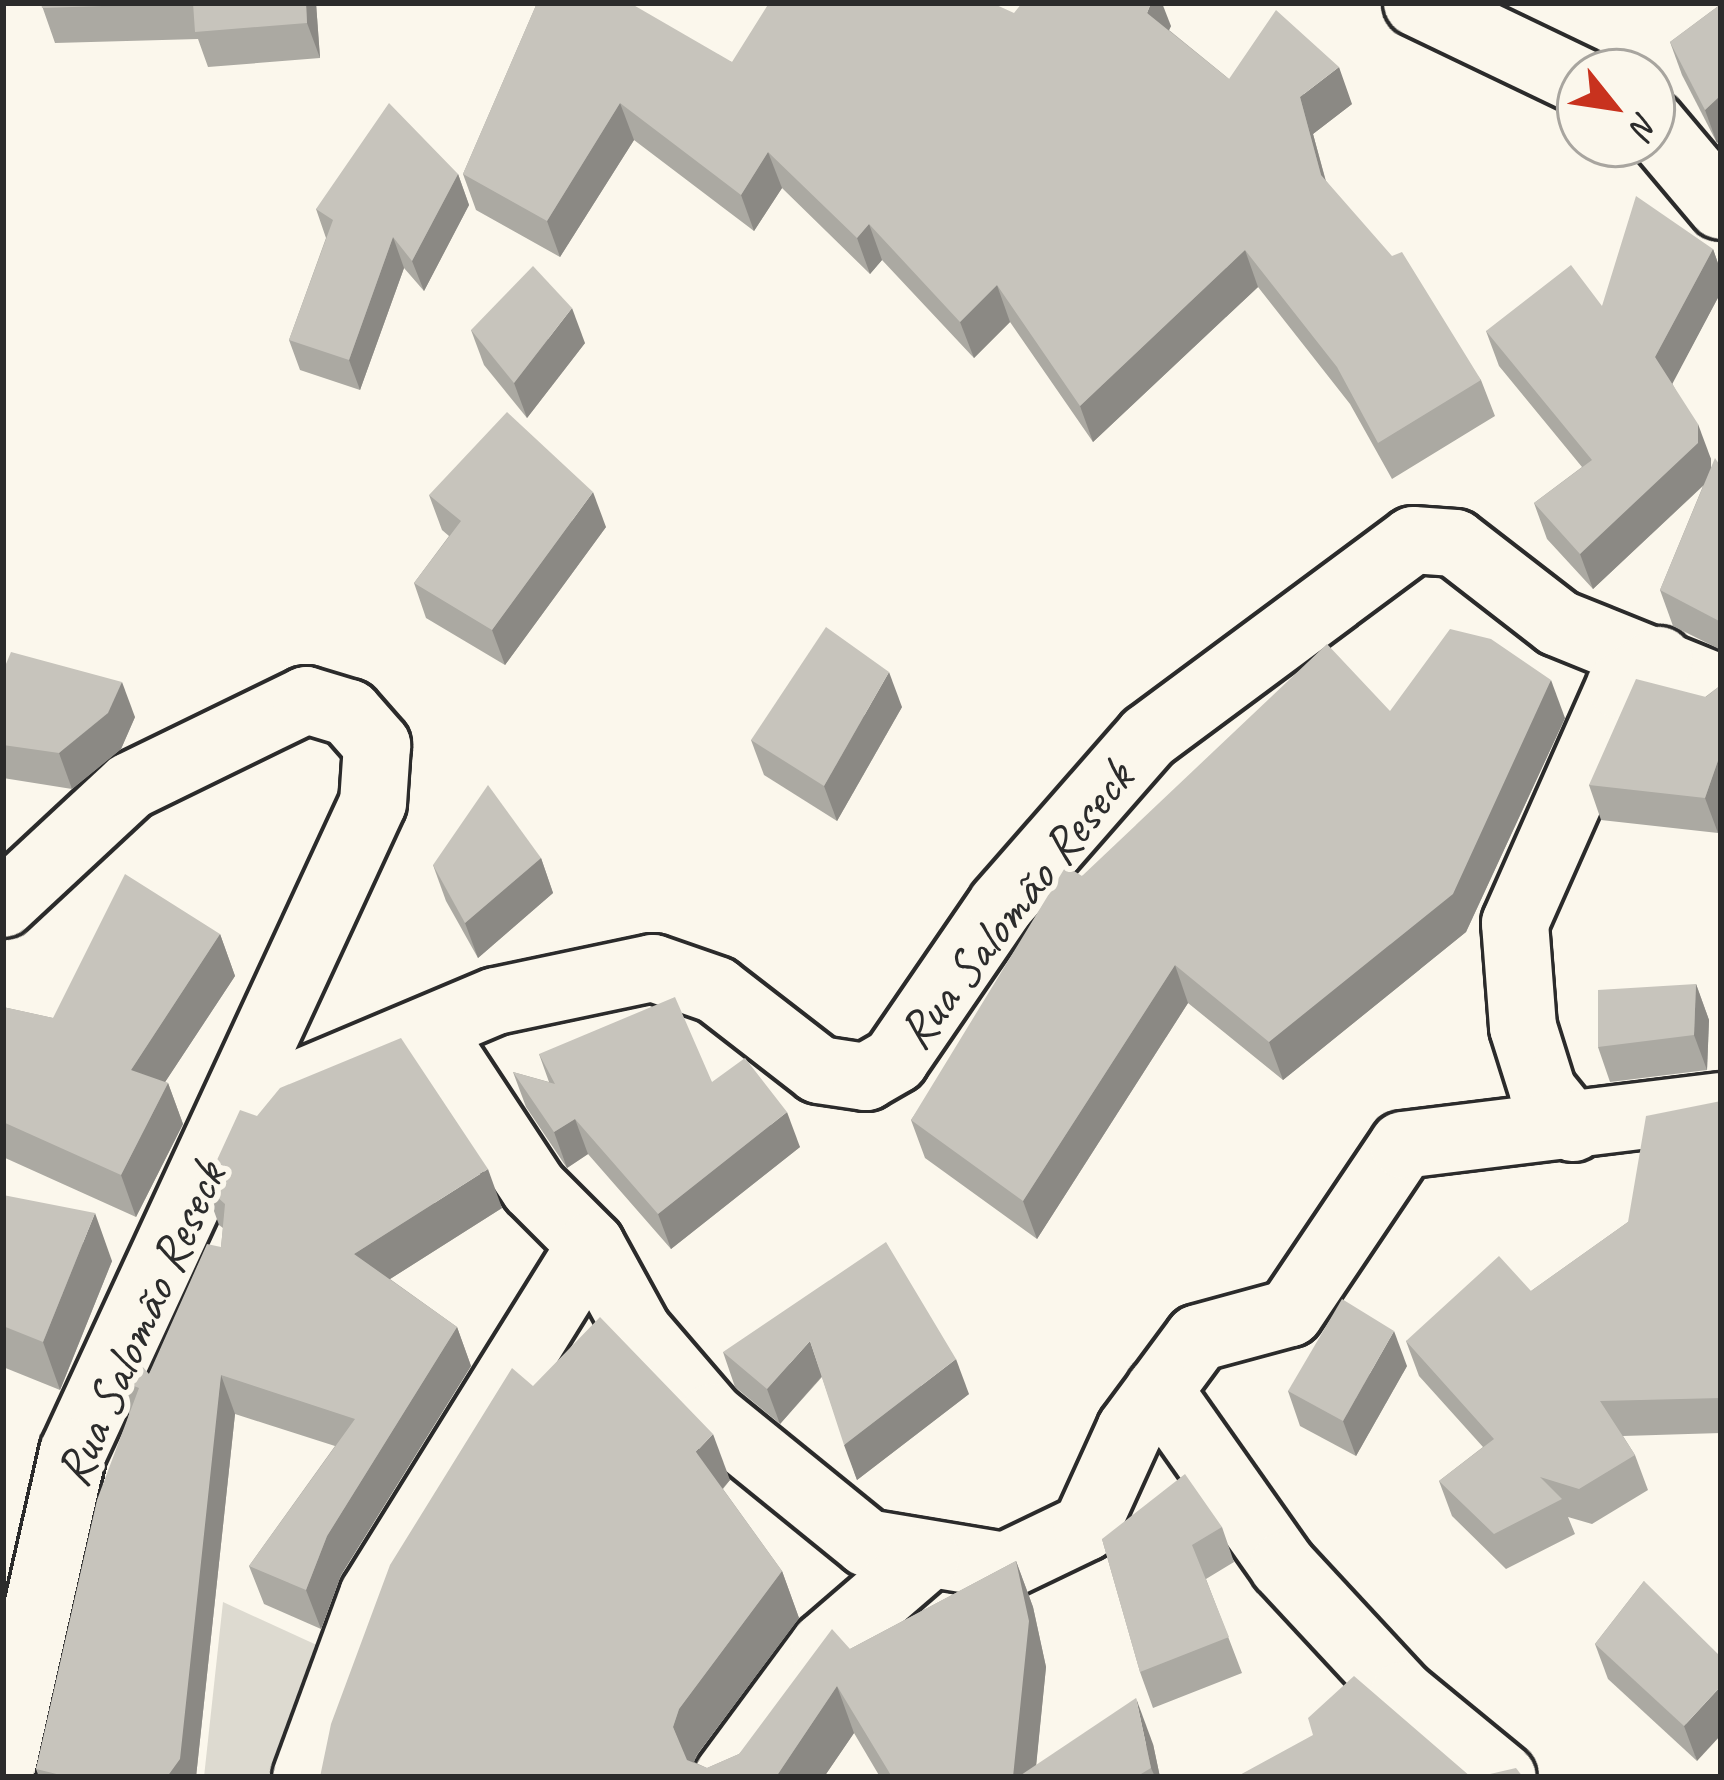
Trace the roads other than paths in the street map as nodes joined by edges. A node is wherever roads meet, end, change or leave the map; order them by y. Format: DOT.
graph roads {
  1 [pos="1417,3"];
  2 [pos="1556,70"];
  3 [pos="1676,153"];
  4 [pos="1721,206"];
  5 [pos="1659,660"];
  6 [pos="1721,689"];
  7 [pos="3,904"];
  8 [pos="433,1035"];
  9 [pos="1721,1106"];
  10 [pos="235,1111"];
  11 [pos="1573,1128"];
  12 [pos="592,1246"];
  13 [pos="1159,1390"];
  14 [pos="926,1558"];
  15 [pos="3,1763"];
  16 [pos="306,1777"];
  17 [pos="728,1777"];
  18 [pos="1503,1777"];
  1 -- 2 [label="street"];
  3 -- 4 [label="street"];
  5 -- 6 [label="street, Rua Salomão Reseck"];
  5 -- 8 [label="street, Rua Salomão Reseck"];
  5 -- 11 [label="street"];
  7 -- 10 [label="street"];
  8 -- 10 [label="street, Rua Salomão Reseck"];
  8 -- 12 [label="street"];
  9 -- 11 [label="street"];
  10 -- 15 [label="street, Rua Salomão Reseck"];
  11 -- 13 [label="street"];
  12 -- 14 [label="street"];
  12 -- 16 [label="street"];
  13 -- 14 [label="street"];
  13 -- 18 [label="street"];
  14 -- 17 [label="street"];
}
